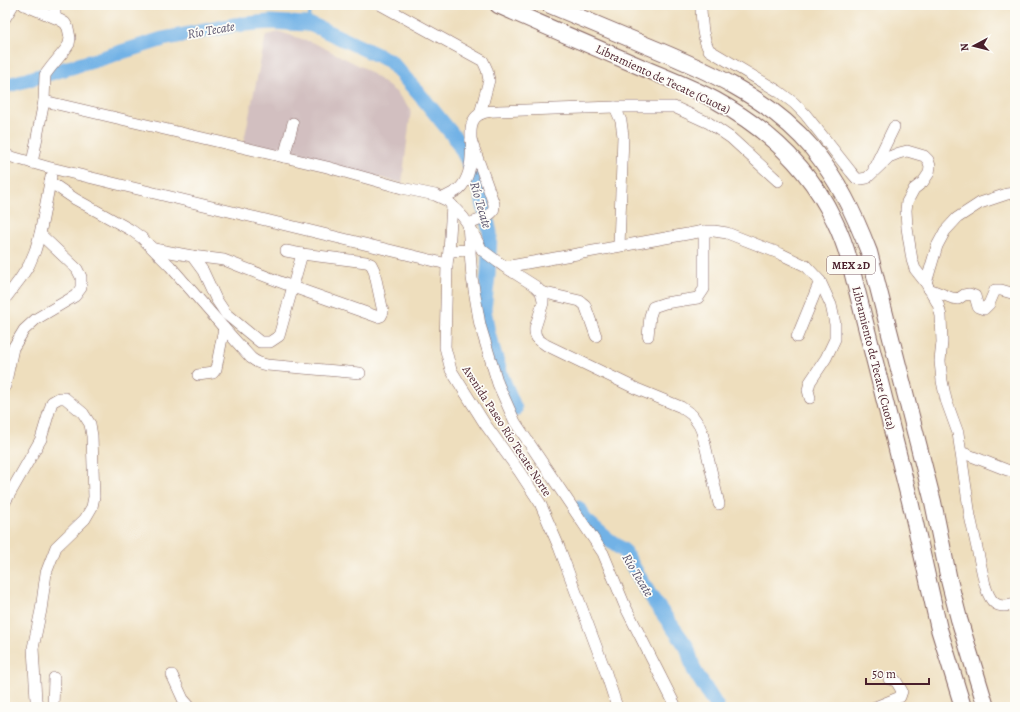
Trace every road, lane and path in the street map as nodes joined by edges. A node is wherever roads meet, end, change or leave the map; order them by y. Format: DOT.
graph roads {
  1 [pos="13,5"];
  2 [pos="24,5"];
  3 [pos="55,5"];
  4 [pos="381,5"];
  5 [pos="498,5"];
  6 [pos="550,5"];
  7 [pos="702,9"];
  8 [pos="55,17"];
  9 [pos="5,18"];
  10 [pos="44,102"];
  11 [pos="615,107"];
  12 [pos="480,114"];
  13 [pos="293,123"];
  14 [pos="894,127"];
  15 [pos="471,140"];
  16 [pos="5,155"];
  17 [pos="284,157"];
  18 [pos="32,163"];
  19 [pos="53,169"];
  20 [pos="870,174"];
  21 [pos="778,181"];
  22 [pos="50,182"];
  23 [pos="1015,193"];
  24 [pos="447,201"];
  25 [pos="472,225"];
  26 [pos="704,231"];
  27 [pos="40,234"];
  28 [pos="450,234"];
  29 [pos="619,246"];
  30 [pos="154,249"];
  31 [pos="449,250"];
  32 [pos="470,250"];
  33 [pos="286,251"];
  34 [pos="302,254"];
  35 [pos="192,256"];
  36 [pos="447,264"];
  37 [pos="501,264"];
  38 [pos="820,281"];
  39 [pos="928,286"];
  40 [pos="293,287"];
  41 [pos="541,292"];
  42 [pos="1015,294"];
  43 [pos="5,299"];
  44 [pos="224,328"];
  45 [pos="596,336"];
  46 [pos="648,336"];
  47 [pos="797,337"];
  48 [pos="360,373"];
  49 [pos="198,375"];
  50 [pos="5,386"];
  51 [pos="810,398"];
  52 [pos="961,452"];
  53 [pos="1015,472"];
  54 [pos="5,502"];
  55 [pos="719,504"];
  56 [pos="1015,604"];
  57 [pos="172,675"];
  58 [pos="54,678"];
  59 [pos="888,679"];
  60 [pos="38,707"];
  61 [pos="53,707"];
  62 [pos="190,707"];
  63 [pos="617,707"];
  64 [pos="676,707"];
  65 [pos="875,707"];
  66 [pos="963,707"];
  67 [pos="986,707"];
  1 -- 9 [label="street"];
  2 -- 8 [label="street"];
  3 -- 8 [label="street"];
  4 -- 12 [label="street"];
  5 -- 66 [label="highway, Libramiento de Tecate (Cuota) / MEX 2D"];
  6 -- 67 [label="highway, Libramiento de Tecate (Cuota) / MEX 2D"];
  7 -- 20 [label="street"];
  8 -- 10 [label="street"];
  10 -- 17 [label="street"];
  10 -- 18 [label="street"];
  11 -- 12 [label="street"];
  11 -- 21 [label="street"];
  11 -- 29 [label="street"];
  12 -- 15 [label="street"];
  13 -- 17 [label="street"];
  14 -- 20 [label="street"];
  15 -- 24 [label="street"];
  15 -- 25 [label="street"];
  16 -- 18 [label="street"];
  17 -- 24 [label="street"];
  18 -- 19 [label="street"];
  19 -- 22 [label="street"];
  19 -- 36 [label="street"];
  20 -- 39 [label="street"];
  22 -- 27 [label="street"];
  22 -- 30 [label="street"];
  23 -- 39 [label="street"];
  24 -- 25 [label="street"];
  24 -- 28 [label="street, Avenida Paseo Río Tecate Norte"];
  25 -- 28 [label="street"];
  25 -- 32 [label="street"];
  25 -- 37 [label="street"];
  26 -- 29 [label="street"];
  26 -- 38 [label="street"];
  26 -- 46 [label="street"];
  27 -- 43 [label="street"];
  27 -- 50 [label="street"];
  28 -- 31 [label="street, Avenida Paseo Río Tecate Norte"];
  29 -- 37 [label="street"];
  30 -- 35 [label="street"];
  30 -- 44 [label="street"];
  31 -- 32 [label="street"];
  31 -- 36 [label="street, Avenida Paseo Río Tecate Norte"];
  32 -- 64 [label="street"];
  33 -- 34 [label="street"];
  34 -- 40 [label="street"];
  34 -- 40 [label="street"];
  35 -- 40 [label="street"];
  35 -- 40 [label="street"];
  36 -- 63 [label="street, Avenida Paseo Río Tecate Norte"];
  37 -- 41 [label="street"];
  38 -- 47 [label="street"];
  38 -- 51 [label="street"];
  39 -- 42 [label="street"];
  39 -- 52 [label="street"];
  41 -- 45 [label="street"];
  41 -- 55 [label="street"];
  44 -- 48 [label="street"];
  44 -- 49 [label="street"];
  52 -- 53 [label="street"];
  52 -- 56 [label="street"];
  54 -- 60 [label="street"];
  57 -- 62 [label="street"];
  58 -- 61 [label="street"];
  59 -- 65 [label="street"];
}
